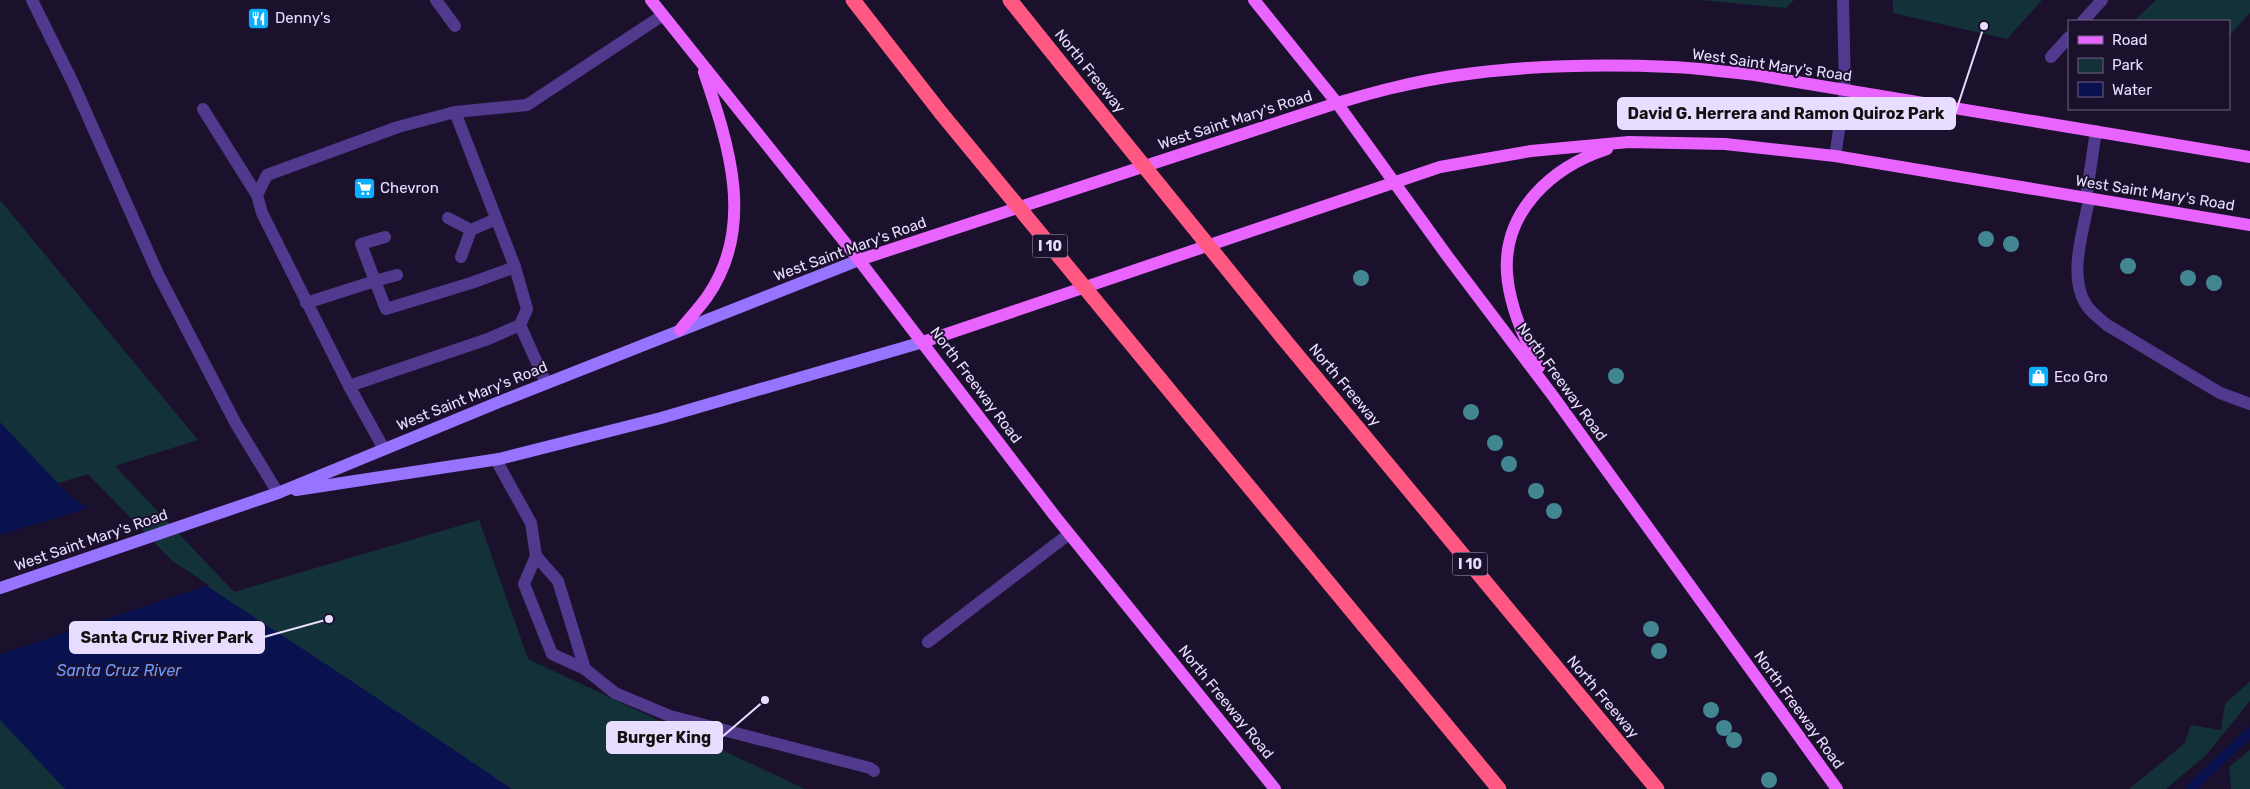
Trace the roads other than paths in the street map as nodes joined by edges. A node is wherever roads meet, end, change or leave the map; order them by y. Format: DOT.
graph roads {
  1 [pos="32,0"];
  2 [pos="436,0"];
  3 [pos="651,0"];
  4 [pos="853,0"];
  5 [pos="1010,0"];
  6 [pos="1254,0"];
  7 [pos="1843,0"];
  8 [pos="2102,0"];
  9 [pos="663,15"];
  10 [pos="2084,20"];
  11 [pos="455,26"];
  12 [pos="2068,38"];
  13 [pos="2051,57"];
  14 [pos="701,62"];
  15 [pos="1846,92"];
  16 [pos="1337,103"];
  17 [pos="203,109"];
  18 [pos="455,112"];
  19 [pos="2096,131"];
  20 [pos="1629,142"];
  21 [pos="1835,156"];
  22 [pos="2250,157"];
  23 [pos="1394,182"];
  24 [pos="257,195"];
  25 [pos="2088,199"];
  26 [pos="448,218"];
  27 [pos="496,219"];
  28 [pos="2250,226"];
  29 [pos="471,230"];
  30 [pos="384,237"];
  31 [pos="461,257"];
  32 [pos="859,260"];
  33 [pos="515,267"];
  34 [pos="397,275"];
  35 [pos="375,281"];
  36 [pos="306,302"];
  37 [pos="520,325"];
  38 [pos="680,330"];
  39 [pos="923,342"];
  40 [pos="546,383"];
  41 [pos="349,386"];
  42 [pos="1553,396"];
  43 [pos="2250,404"];
  44 [pos="384,449"];
  45 [pos="496,460"];
  46 [pos="278,493"];
  47 [pos="1069,534"];
  48 [pos="536,556"];
  49 [pos="0,588"];
  50 [pos="928,642"];
  51 [pos="585,669"];
  52 [pos="874,771"];
  53 [pos="1275,789"];
  54 [pos="1499,789"];
  55 [pos="1657,789"];
  56 [pos="1837,789"];
  1 -- 46 [label="street"];
  2 -- 11 [label="street"];
  3 -- 9 [label="main road, North Freeway Road"];
  4 -- 54 [label="highway, I 10, bridge"];
  5 -- 55 [label="highway, North Freeway / I 10, bridge"];
  6 -- 16 [label="main road, North Freeway Road"];
  7 -- 15 [label="street"];
  8 -- 10 [label="street"];
  9 -- 14 [label="main road, North Freeway Road"];
  9 -- 18 [label="street"];
  12 -- 13 [label="street"];
  14 -- 32 [label="main road, North Freeway Road"];
  14 -- 38 [label="main road"];
  15 -- 16 [label="main road, West Saint Mary's Road"];
  15 -- 19 [label="main road, West Saint Mary's Road"];
  15 -- 21 [label="street"];
  16 -- 23 [label="main road, North Freeway Road"];
  16 -- 32 [label="main road, West Saint Mary's Road"];
  17 -- 24 [label="street"];
  18 -- 24 [label="street"];
  18 -- 27 [label="street"];
  19 -- 22 [label="main road, West Saint Mary's Road"];
  19 -- 25 [label="street"];
  20 -- 21 [label="main road, West Saint Mary's Road"];
  20 -- 23 [label="main road, West Saint Mary's Road"];
  20 -- 42 [label="main road"];
  21 -- 25 [label="main road, West Saint Mary's Road"];
  23 -- 39 [label="main road, West Saint Mary's Road"];
  23 -- 42 [label="main road, North Freeway Road"];
  24 -- 36 [label="street"];
  25 -- 28 [label="main road, West Saint Mary's Road"];
  25 -- 43 [label="street"];
  26 -- 29 [label="street"];
  27 -- 29 [label="street"];
  27 -- 33 [label="street"];
  29 -- 31 [label="street"];
  30 -- 35 [label="street"];
  32 -- 38 [label="main road, West Saint Mary's Road"];
  32 -- 39 [label="main road, North Freeway Road"];
  33 -- 35 [label="street"];
  33 -- 37 [label="street"];
  34 -- 35 [label="street"];
  35 -- 36 [label="street"];
  36 -- 41 [label="street"];
  37 -- 40 [label="street"];
  37 -- 41 [label="street"];
  38 -- 40 [label="main road, West Saint Mary's Road"];
  39 -- 45 [label="main road, West Saint Mary's Road"];
  39 -- 47 [label="main road, North Freeway Road"];
  40 -- 44 [label="main road, West Saint Mary's Road"];
  41 -- 44 [label="street"];
  42 -- 56 [label="main road, North Freeway Road"];
  44 -- 46 [label="main road, West Saint Mary's Road"];
  45 -- 46 [label="main road, West Saint Mary's Road"];
  45 -- 48 [label="street"];
  46 -- 49 [label="main road, West Saint Mary's Road"];
  47 -- 50 [label="street"];
  47 -- 53 [label="main road, North Freeway Road"];
  48 -- 51 [label="street"];
  48 -- 51 [label="street"];
  51 -- 52 [label="street"];
}
